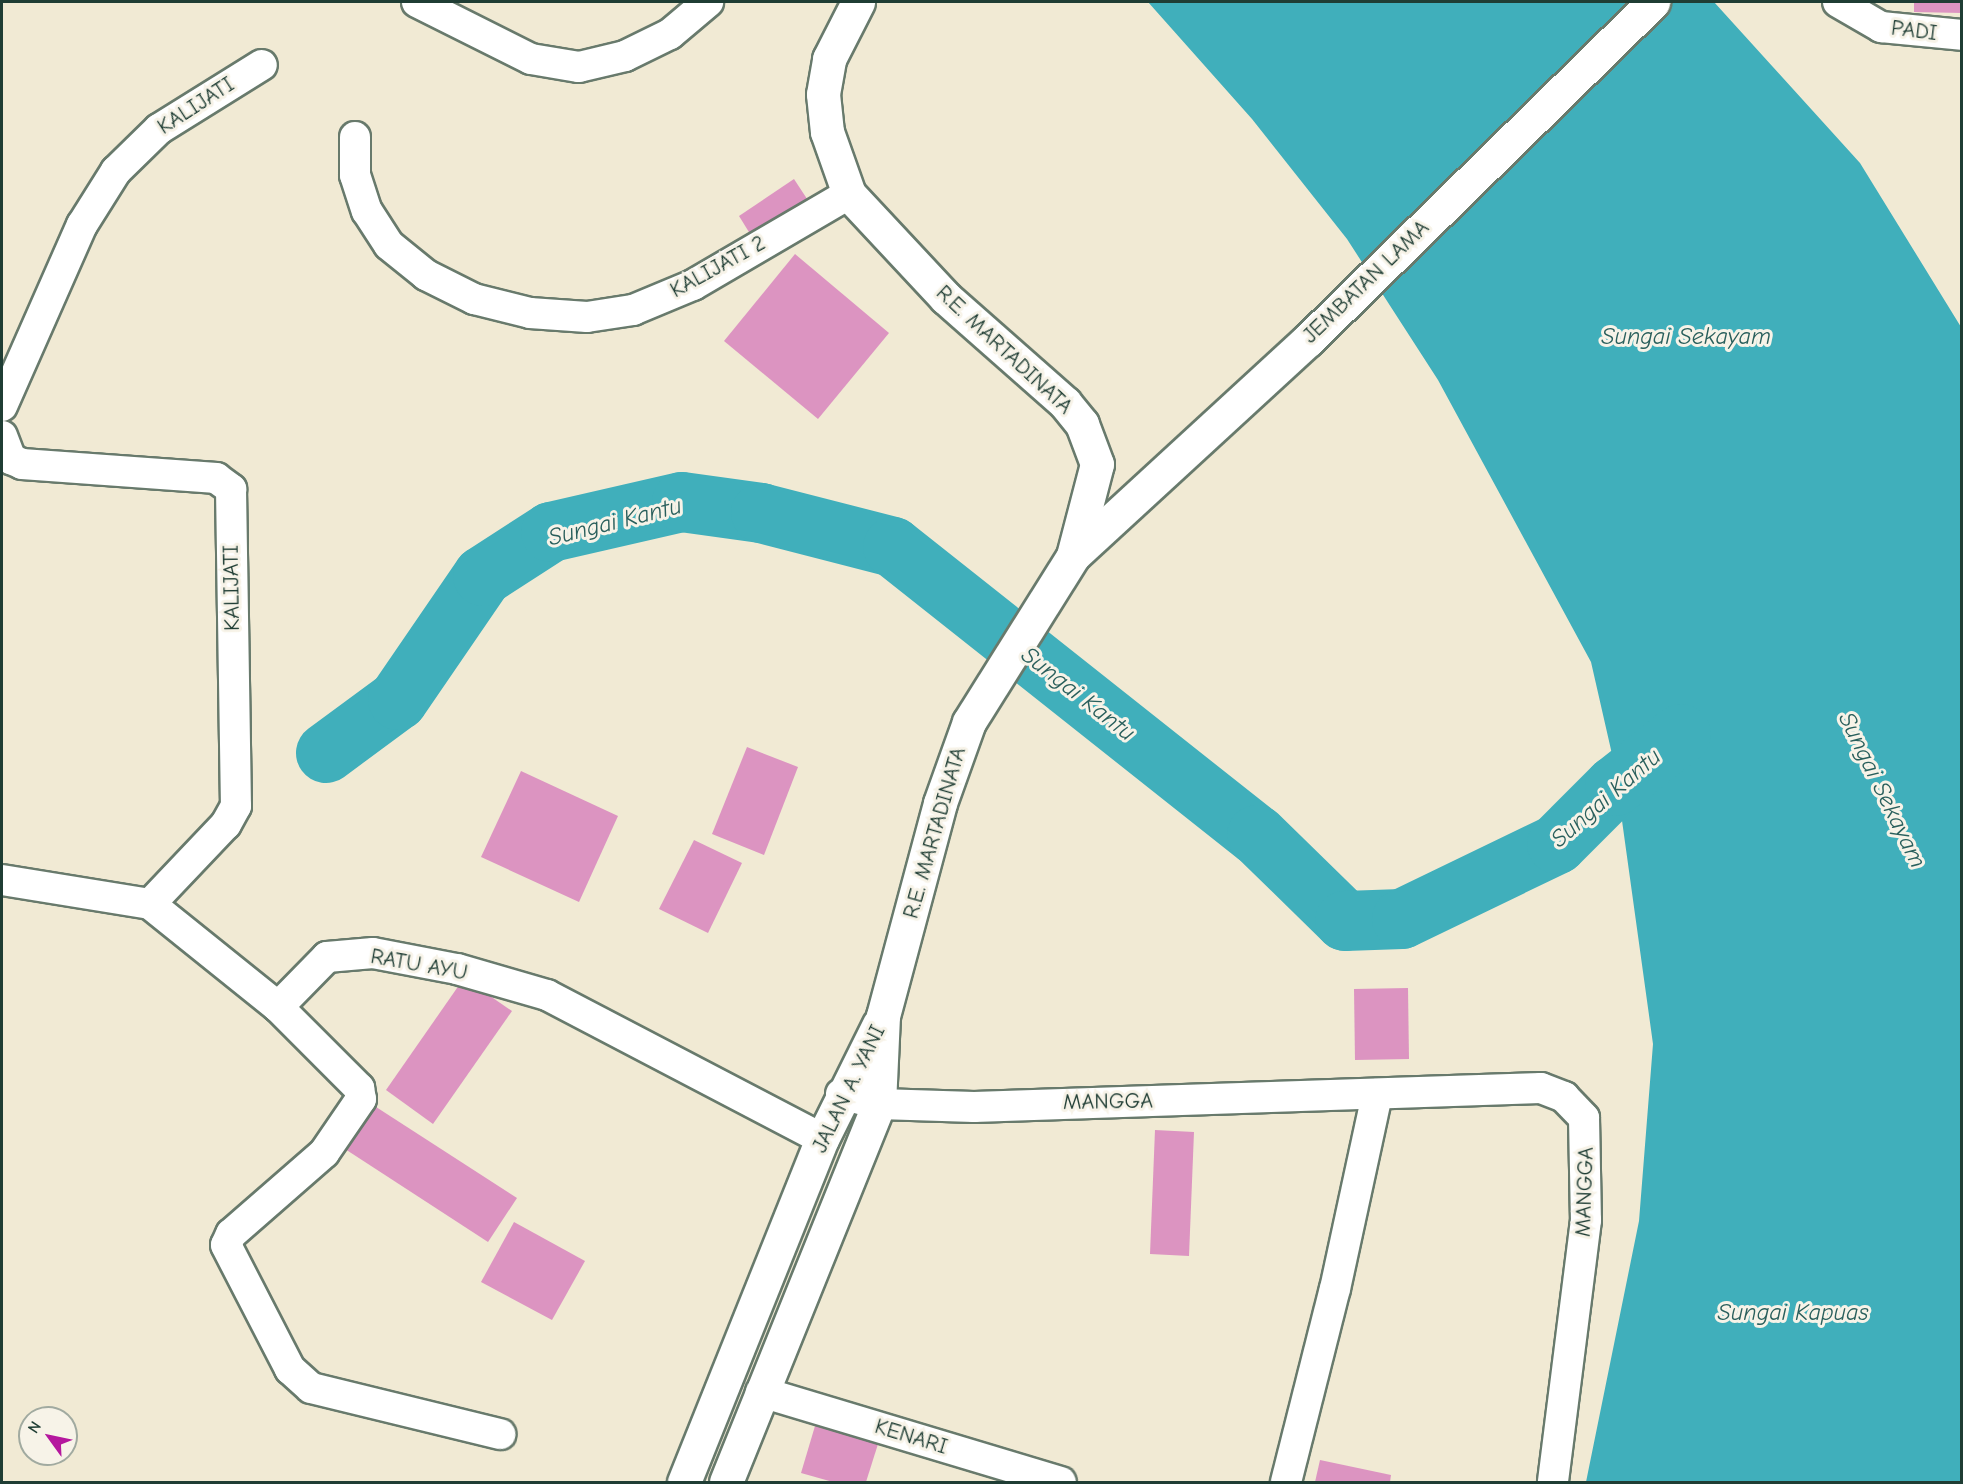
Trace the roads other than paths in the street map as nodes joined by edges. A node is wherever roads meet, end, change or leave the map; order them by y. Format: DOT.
graph roads {
  1 [pos="417,2"];
  2 [pos="708,2"];
  3 [pos="858,2"];
  4 [pos="1653,2"];
  5 [pos="1838,2"];
  6 [pos="1962,35"];
  7 [pos="262,65"];
  8 [pos="355,137"];
  9 [pos="849,194"];
  10 [pos="2,406"];
  11 [pos="2,436"];
  12 [pos="1073,556"];
  13 [pos="2,880"];
  14 [pos="150,904"];
  15 [pos="278,1007"];
  16 [pos="883,1016"];
  17 [pos="841,1094"];
  18 [pos="1377,1094"];
  19 [pos="879,1104"];
  20 [pos="822,1139"];
  21 [pos="761,1392"];
  22 [pos="500,1434"];
  23 [pos="684,1482"];
  24 [pos="726,1482"];
  25 [pos="1061,1482"];
  26 [pos="1286,1482"];
  27 [pos="1553,1482"];
  1 -- 2 [label="street"];
  3 -- 9 [label="highway, R.E. MARTADINATA"];
  4 -- 12 [label="highway, JEMBATAN LAMA"];
  5 -- 6 [label="street, PADI"];
  7 -- 10 [label="street, KALIJATI"];
  8 -- 9 [label="street, KALIJATI 2"];
  9 -- 12 [label="highway, R.E. MARTADINATA"];
  11 -- 14 [label="street, KALIJATI"];
  12 -- 16 [label="highway, R.E. MARTADINATA"];
  13 -- 14 [label="street"];
  14 -- 15 [label="street"];
  15 -- 20 [label="street, RATU AYU"];
  15 -- 22 [label="street"];
  16 -- 17 [label="highway, JALAN A. YANI"];
  16 -- 19 [label="highway, JALAN A. YANI"];
  17 -- 19 [label="street, MANGGA"];
  17 -- 20 [label="highway, JALAN A. YANI"];
  18 -- 19 [label="street, MANGGA"];
  18 -- 26 [label="street"];
  18 -- 27 [label="street, MANGGA"];
  19 -- 21 [label="highway, JALAN A. YANI"];
  20 -- 23 [label="highway, JALAN A. YANI"];
  21 -- 24 [label="highway, JALAN A. YANI"];
  21 -- 25 [label="street, KENARI"];
}
